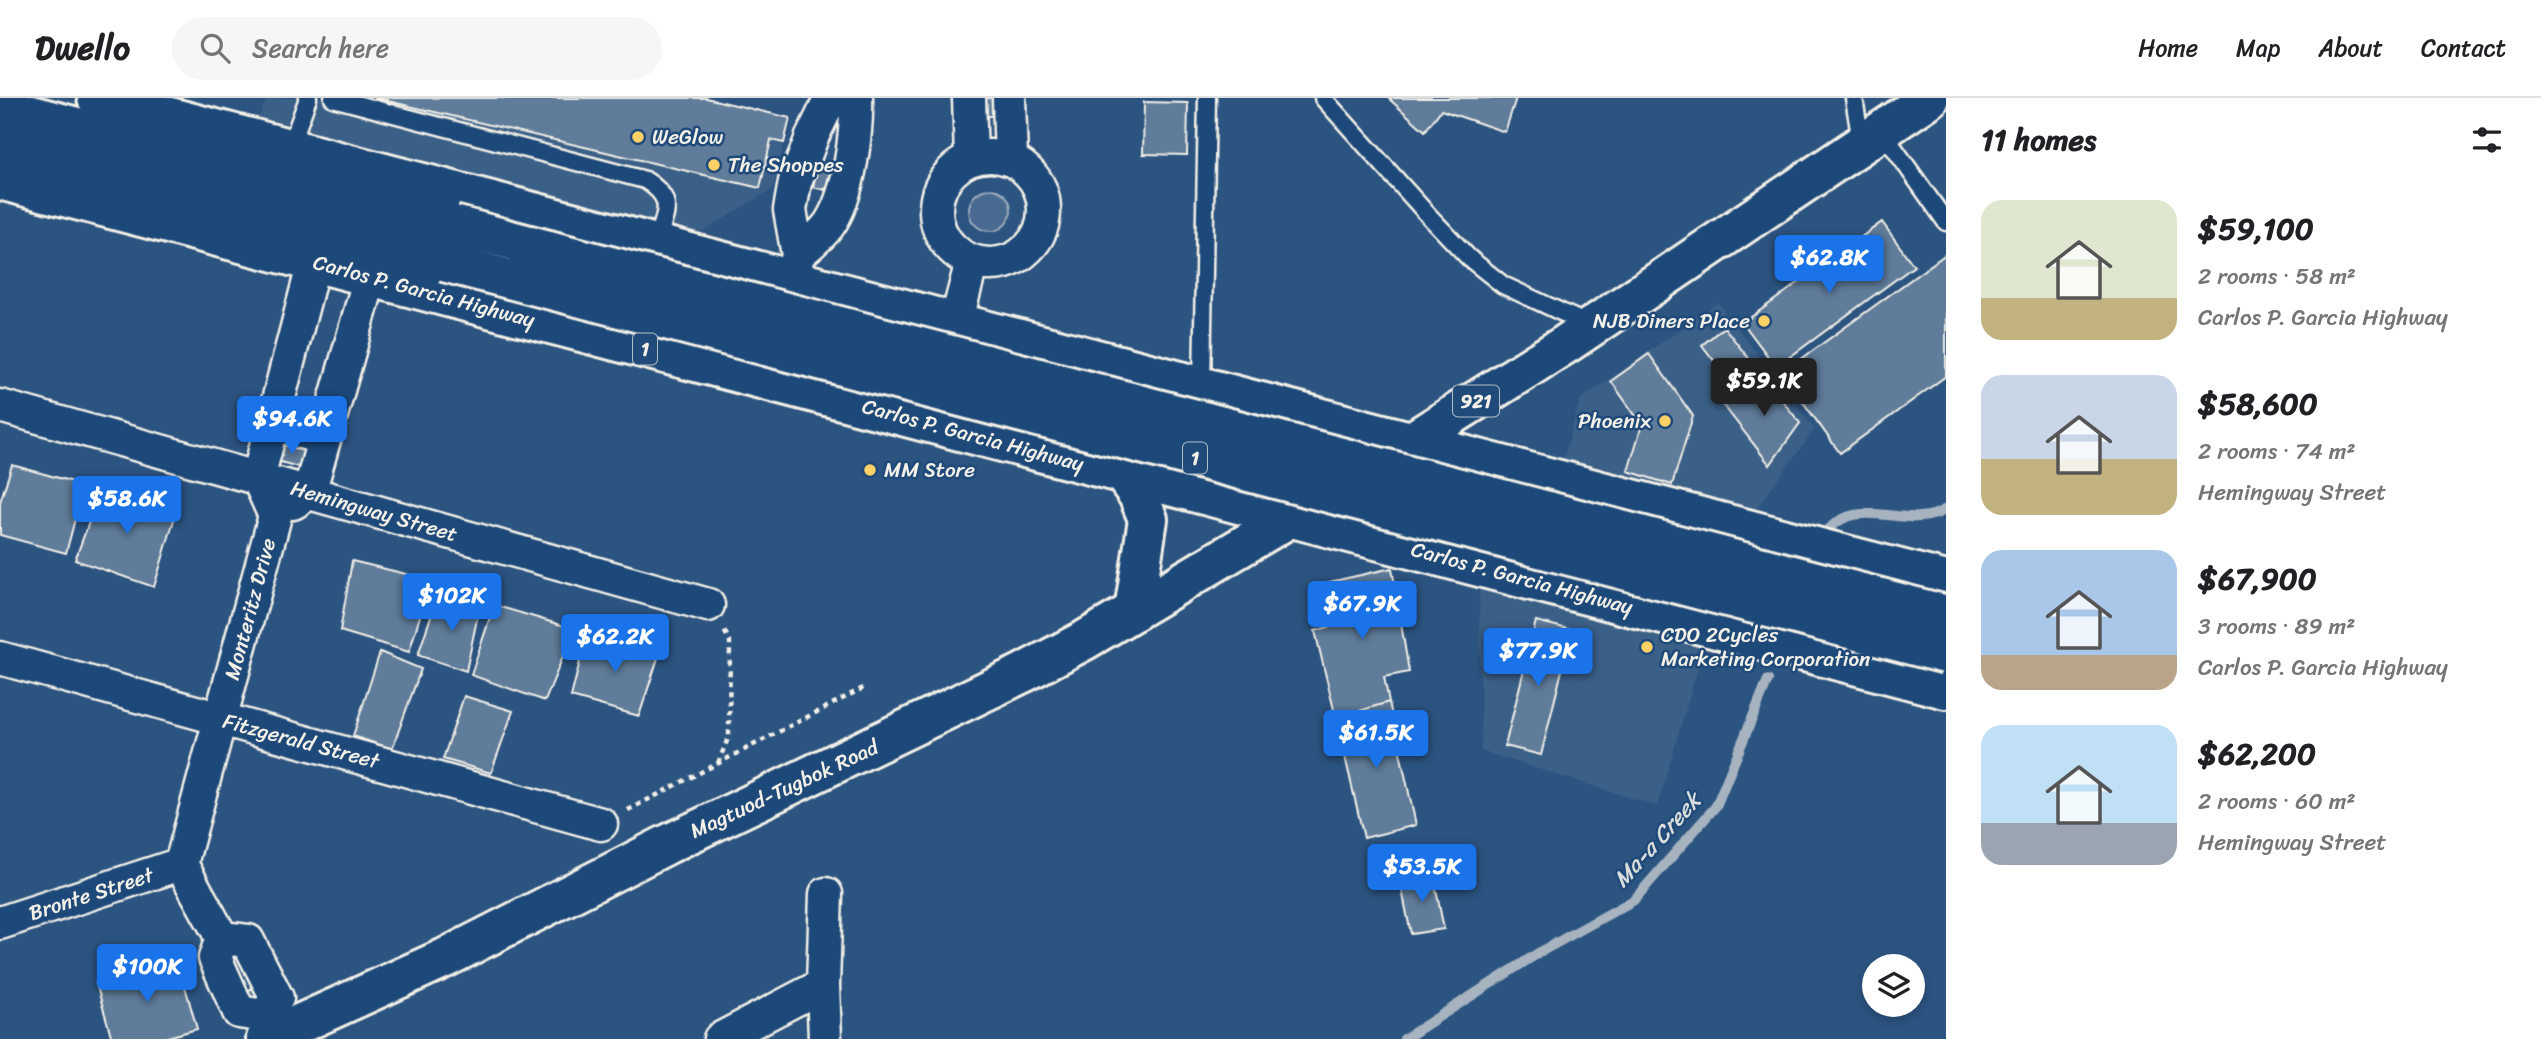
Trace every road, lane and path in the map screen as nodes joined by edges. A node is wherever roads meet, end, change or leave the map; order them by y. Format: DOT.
graph roads {
  1 [pos="97,98"];
  2 [pos="308,98"];
  3 [pos="333,98"];
  4 [pos="831,98"];
  5 [pos="856,98"];
  6 [pos="969,98"];
  7 [pos="1009,98"];
  8 [pos="1207,98"];
  9 [pos="1323,98"];
  10 [pos="1854,98"];
  11 [pos="1930,98"];
  12 [pos="143,104"];
  13 [pos="0,107"];
  14 [pos="1871,137"];
  15 [pos="0,146"];
  16 [pos="290,148"];
  17 [pos="971,159"];
  18 [pos="1012,160"];
  19 [pos="0,180"];
  20 [pos="547,215"];
  21 [pos="1946,222"];
  22 [pos="656,244"];
  23 [pos="972,261"];
  24 [pos="314,262"];
  25 [pos="795,267"];
  26 [pos="370,277"];
  27 [pos="521,316"];
  28 [pos="956,323"];
  29 [pos="1592,327"];
  30 [pos="1091,358"];
  31 [pos="766,380"];
  32 [pos="1202,386"];
  33 [pos="0,406"];
  34 [pos="272,423"];
  35 [pos="930,423"];
  36 [pos="324,439"];
  37 [pos="1411,442"];
  38 [pos="1066,459"];
  39 [pos="1123,474"];
  40 [pos="1548,477"];
  41 [pos="258,478"];
  42 [pos="1176,487"];
  43 [pos="309,493"];
  44 [pos="275,516"];
  45 [pos="1291,517"];
  46 [pos="1701,517"];
  47 [pos="1863,559"];
  48 [pos="1522,578"];
  49 [pos="1946,581"];
  50 [pos="708,605"];
  51 [pos="1134,611"];
  52 [pos="1946,615"];
  53 [pos="1676,618"];
  54 [pos="1946,654"];
  55 [pos="0,658"];
  56 [pos="1837,660"];
  57 [pos="867,686"];
  58 [pos="1946,689"];
  59 [pos="220,719"];
  60 [pos="717,764"];
  61 [pos="601,824"];
  62 [pos="181,864"];
  63 [pos="827,894"];
  64 [pos="0,923"];
  65 [pos="823,985"];
  66 [pos="270,1032"];
  67 [pos="720,1039"];
  68 [pos="825,1039"];
  1 -- 12 [label="main road"];
  2 -- 16 [label="lane"];
  3 -- 22 [label="lane"];
  4 -- 25 [label="street"];
  5 -- 25 [label="street"];
  6 -- 17 [label="street"];
  7 -- 18 [label="street"];
  8 -- 32 [label="lane"];
  9 -- 29 [label="lane"];
  10 -- 14 [label="lane"];
  11 -- 14 [label="main road, 921"];
  12 -- 16 [label="main road"];
  13 -- 52 [label="main road, 1, bridge"];
  14 -- 21 [label="lane"];
  14 -- 29 [label="main road, 921"];
  15 -- 54 [label="main road, Carlos P. Garcia Highway / 1, bridge"];
  16 -- 20 [label="main road"];
  17 -- 18 [label="street"];
  17 -- 23 [label="street"];
  18 -- 23 [label="street"];
  19 -- 24 [label="main road, Carlos P. Garcia Highway / 1"];
  20 -- 22 [label="main road"];
  20 -- 27 [label="main road"];
  22 -- 25 [label="main road"];
  23 -- 28 [label="street"];
  24 -- 26 [label="main road, Carlos P. Garcia Highway / 1"];
  24 -- 34 [label="street"];
  25 -- 28 [label="main road"];
  25 -- 31 [label="main road"];
  26 -- 27 [label="main road, Carlos P. Garcia Highway / 1"];
  26 -- 36 [label="street"];
  27 -- 31 [label="main road, Carlos P. Garcia Highway / 1"];
  28 -- 30 [label="main road"];
  28 -- 35 [label="main road"];
  29 -- 37 [label="main road, 921"];
  30 -- 32 [label="main road"];
  30 -- 38 [label="main road"];
  31 -- 35 [label="main road, Carlos P. Garcia Highway / 1"];
  32 -- 37 [label="main road"];
  32 -- 42 [label="main road"];
  33 -- 41 [label="street, Hemingway Street"];
  34 -- 36 [label="street"];
  34 -- 41 [label="street"];
  35 -- 38 [label="main road, Carlos P. Garcia Highway / 1"];
  36 -- 43 [label="street"];
  37 -- 40 [label="main road"];
  37 -- 45 [label="main road, Magtuod-Tugbok Road"];
  38 -- 39 [label="main road, Carlos P. Garcia Highway / 1"];
  39 -- 42 [label="main road, Carlos P. Garcia Highway / 1"];
  39 -- 51 [label="main road"];
  40 -- 46 [label="main road"];
  40 -- 48 [label="main road"];
  41 -- 43 [label="street, Hemingway Street"];
  41 -- 44 [label="street, Monteritz Drive"];
  42 -- 45 [label="main road, Carlos P. Garcia Highway / 1"];
  43 -- 44 [label="street, Monteritz Drive"];
  43 -- 50 [label="street, Hemingway Street"];
  44 -- 59 [label="street, Monteritz Drive"];
  45 -- 48 [label="main road, Carlos P. Garcia Highway / 1"];
  45 -- 51 [label="main road, Magtuod-Tugbok Road"];
  46 -- 47 [label="main road"];
  46 -- 53 [label="main road"];
  47 -- 49 [label="main road"];
  47 -- 56 [label="main road"];
  48 -- 53 [label="main road, Carlos P. Garcia Highway / 1"];
  50 -- 60 [label="path"];
  51 -- 66 [label="main road, Magtuod-Tugbok Road"];
  53 -- 56 [label="main road, Carlos P. Garcia Highway / 1"];
  55 -- 59 [label="street, Fitzgerald Street"];
  56 -- 58 [label="main road, Carlos P. Garcia Highway / 1"];
  57 -- 60 [label="path"];
  59 -- 61 [label="street, Fitzgerald Street"];
  59 -- 62 [label="street, Monteritz Drive"];
  60 -- 61 [label="path"];
  62 -- 64 [label="street, Bronte Street"];
  62 -- 66 [label="street"];
  63 -- 65 [label="street"];
  65 -- 67 [label="street"];
  65 -- 68 [label="street"];
}
